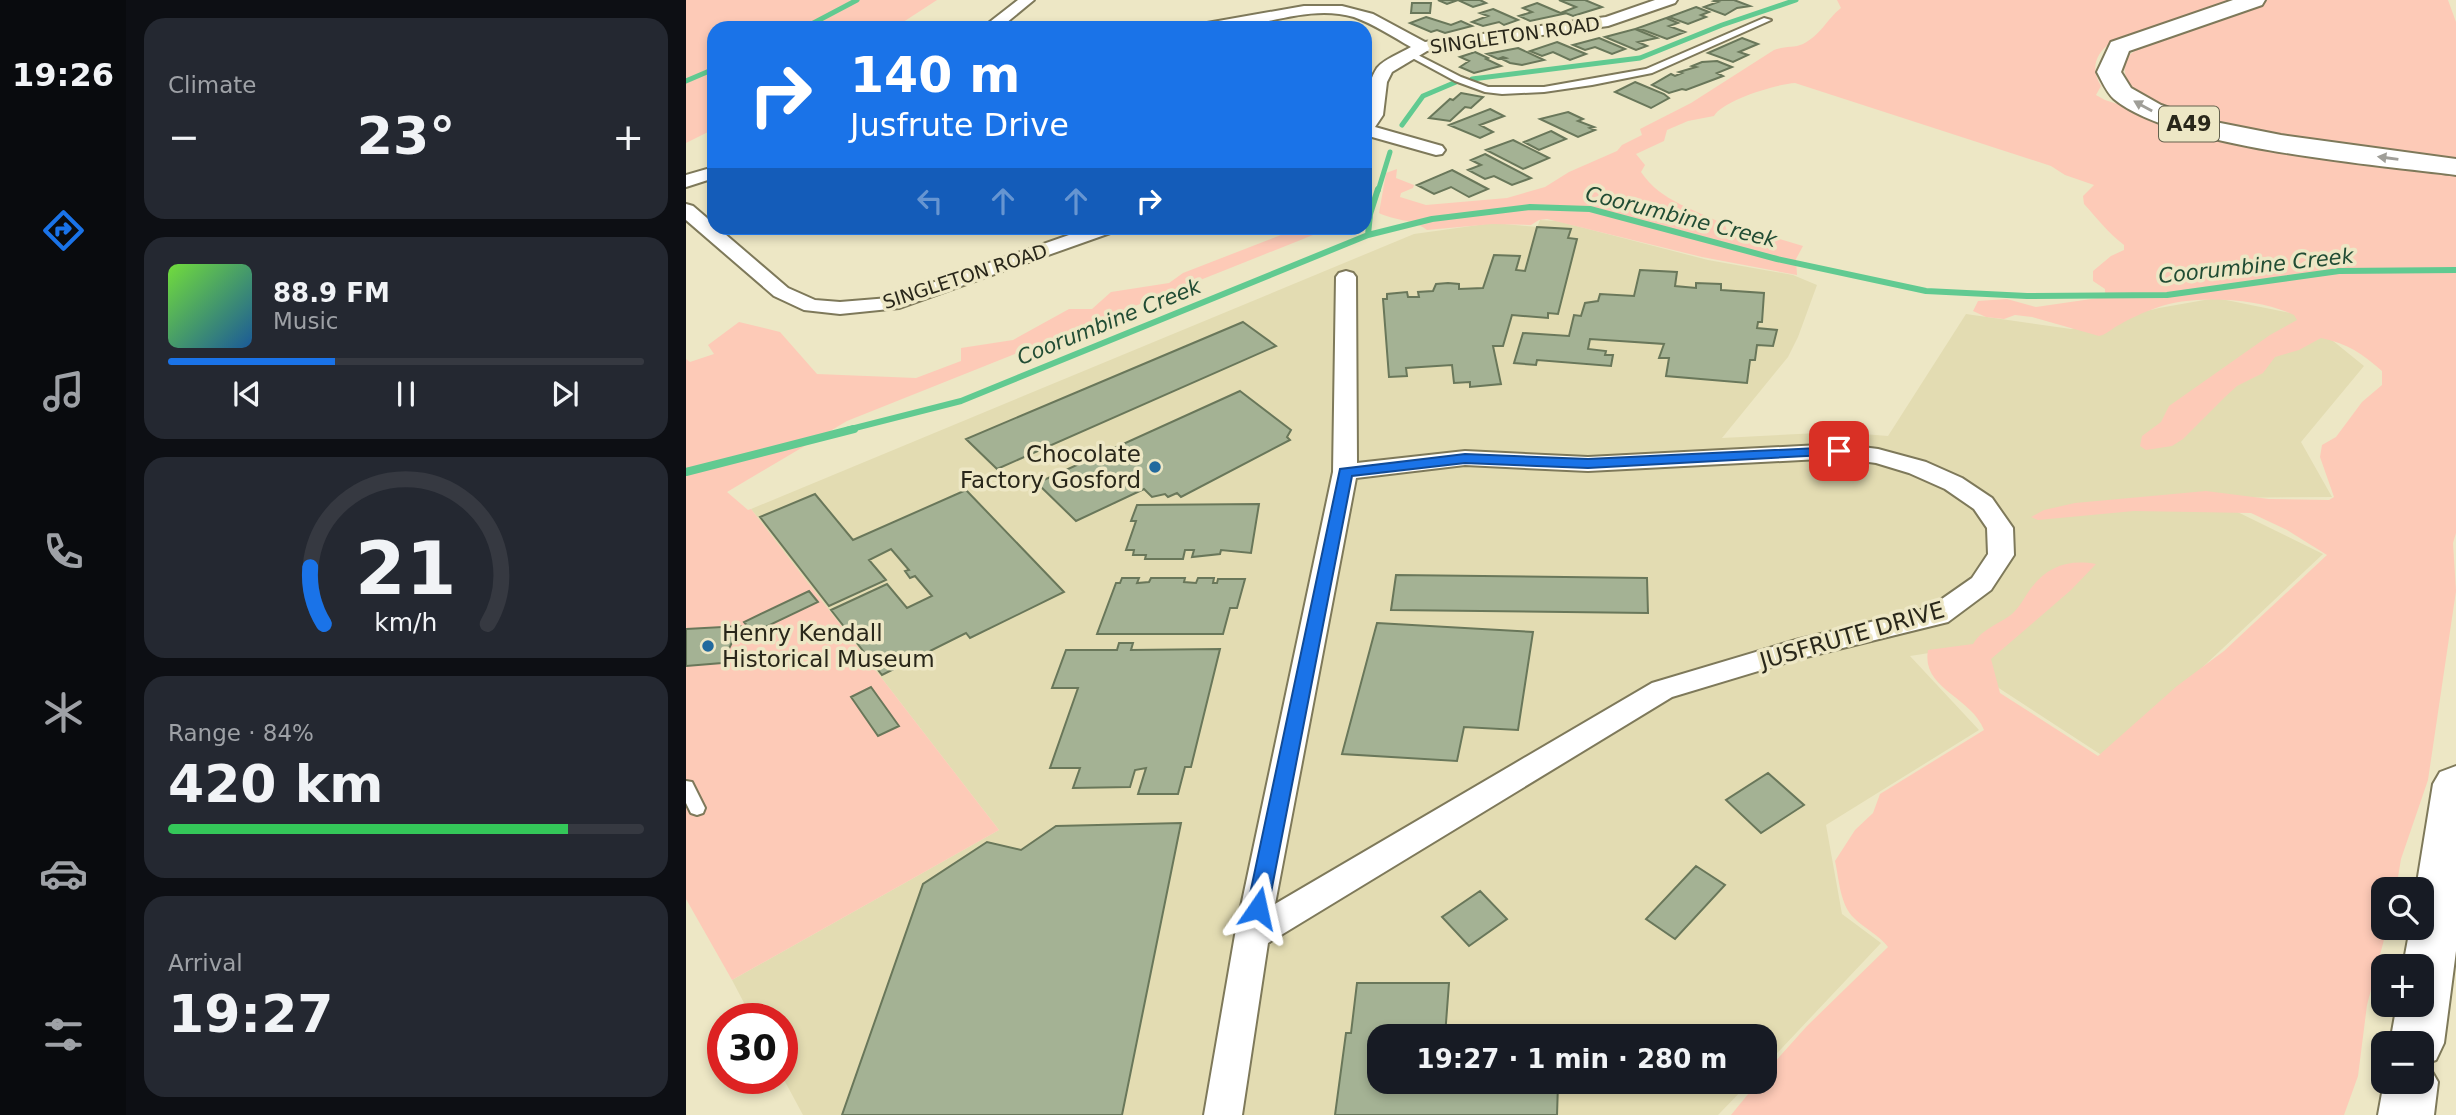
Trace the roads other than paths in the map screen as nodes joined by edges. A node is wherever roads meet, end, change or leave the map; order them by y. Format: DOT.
graph roads {
  1 [pos="1027,0"];
  2 [pos="1278,0"];
  3 [pos="1362,0"];
  4 [pos="1670,0"];
  5 [pos="2254,0"];
  6 [pos="1343,11"];
  7 [pos="1289,13"];
  8 [pos="1767,20"];
  9 [pos="999,21"];
  10 [pos="1245,21"];
  11 [pos="1755,26"];
  12 [pos="1773,31"];
  13 [pos="1416,50"];
  14 [pos="1372,118"];
  15 [pos="1372,132"];
  16 [pos="1436,150"];
  17 [pos="2456,167"];
  18 [pos="707,174"];
  19 [pos="686,181"];
  20 [pos="686,210"];
  21 [pos="707,228"];
  22 [pos="715,235"];
  23 [pos="1063,235"];
  24 [pos="1346,277"];
  25 [pos="1345,472"];
  26 [pos="2456,784"];
  27 [pos="686,787"];
  28 [pos="697,808"];
  29 [pos="1252,935"];
  30 [pos="2419,1031"];
  31 [pos="2409,1094"];
  32 [pos="1223,1115"];
  33 [pos="2406,1115"];
  1 -- 9 [label="street"];
  2 -- 7 [label="street"];
  3 -- 6 [label="street"];
  4 -- 13 [label="street, SINGLETON ROAD"];
  17 -- 5 [label="highway, A49, one-way"];
  6 -- 7 [label="street"];
  6 -- 13 [label="street"];
  7 -- 10 [label="street"];
  8 -- 11 [label="lane"];
  11 -- 12 [label="lane"];
  11 -- 13 [label="lane"];
  13 -- 14 [label="street, SINGLETON ROAD"];
  15 -- 16 [label="street"];
  18 -- 19 [label="street"];
  20 -- 21 [label="street, SINGLETON ROAD"];
  22 -- 23 [label="street, SINGLETON ROAD"];
  24 -- 25 [label="street"];
  25 -- 29 [label="street"];
  25 -- 29 [label="street, JUSFRUTE DRIVE"];
  26 -- 30 [label="highway"];
  27 -- 28 [label="lane"];
  29 -- 32 [label="street"];
  31 -- 33 [label="highway"];
}
